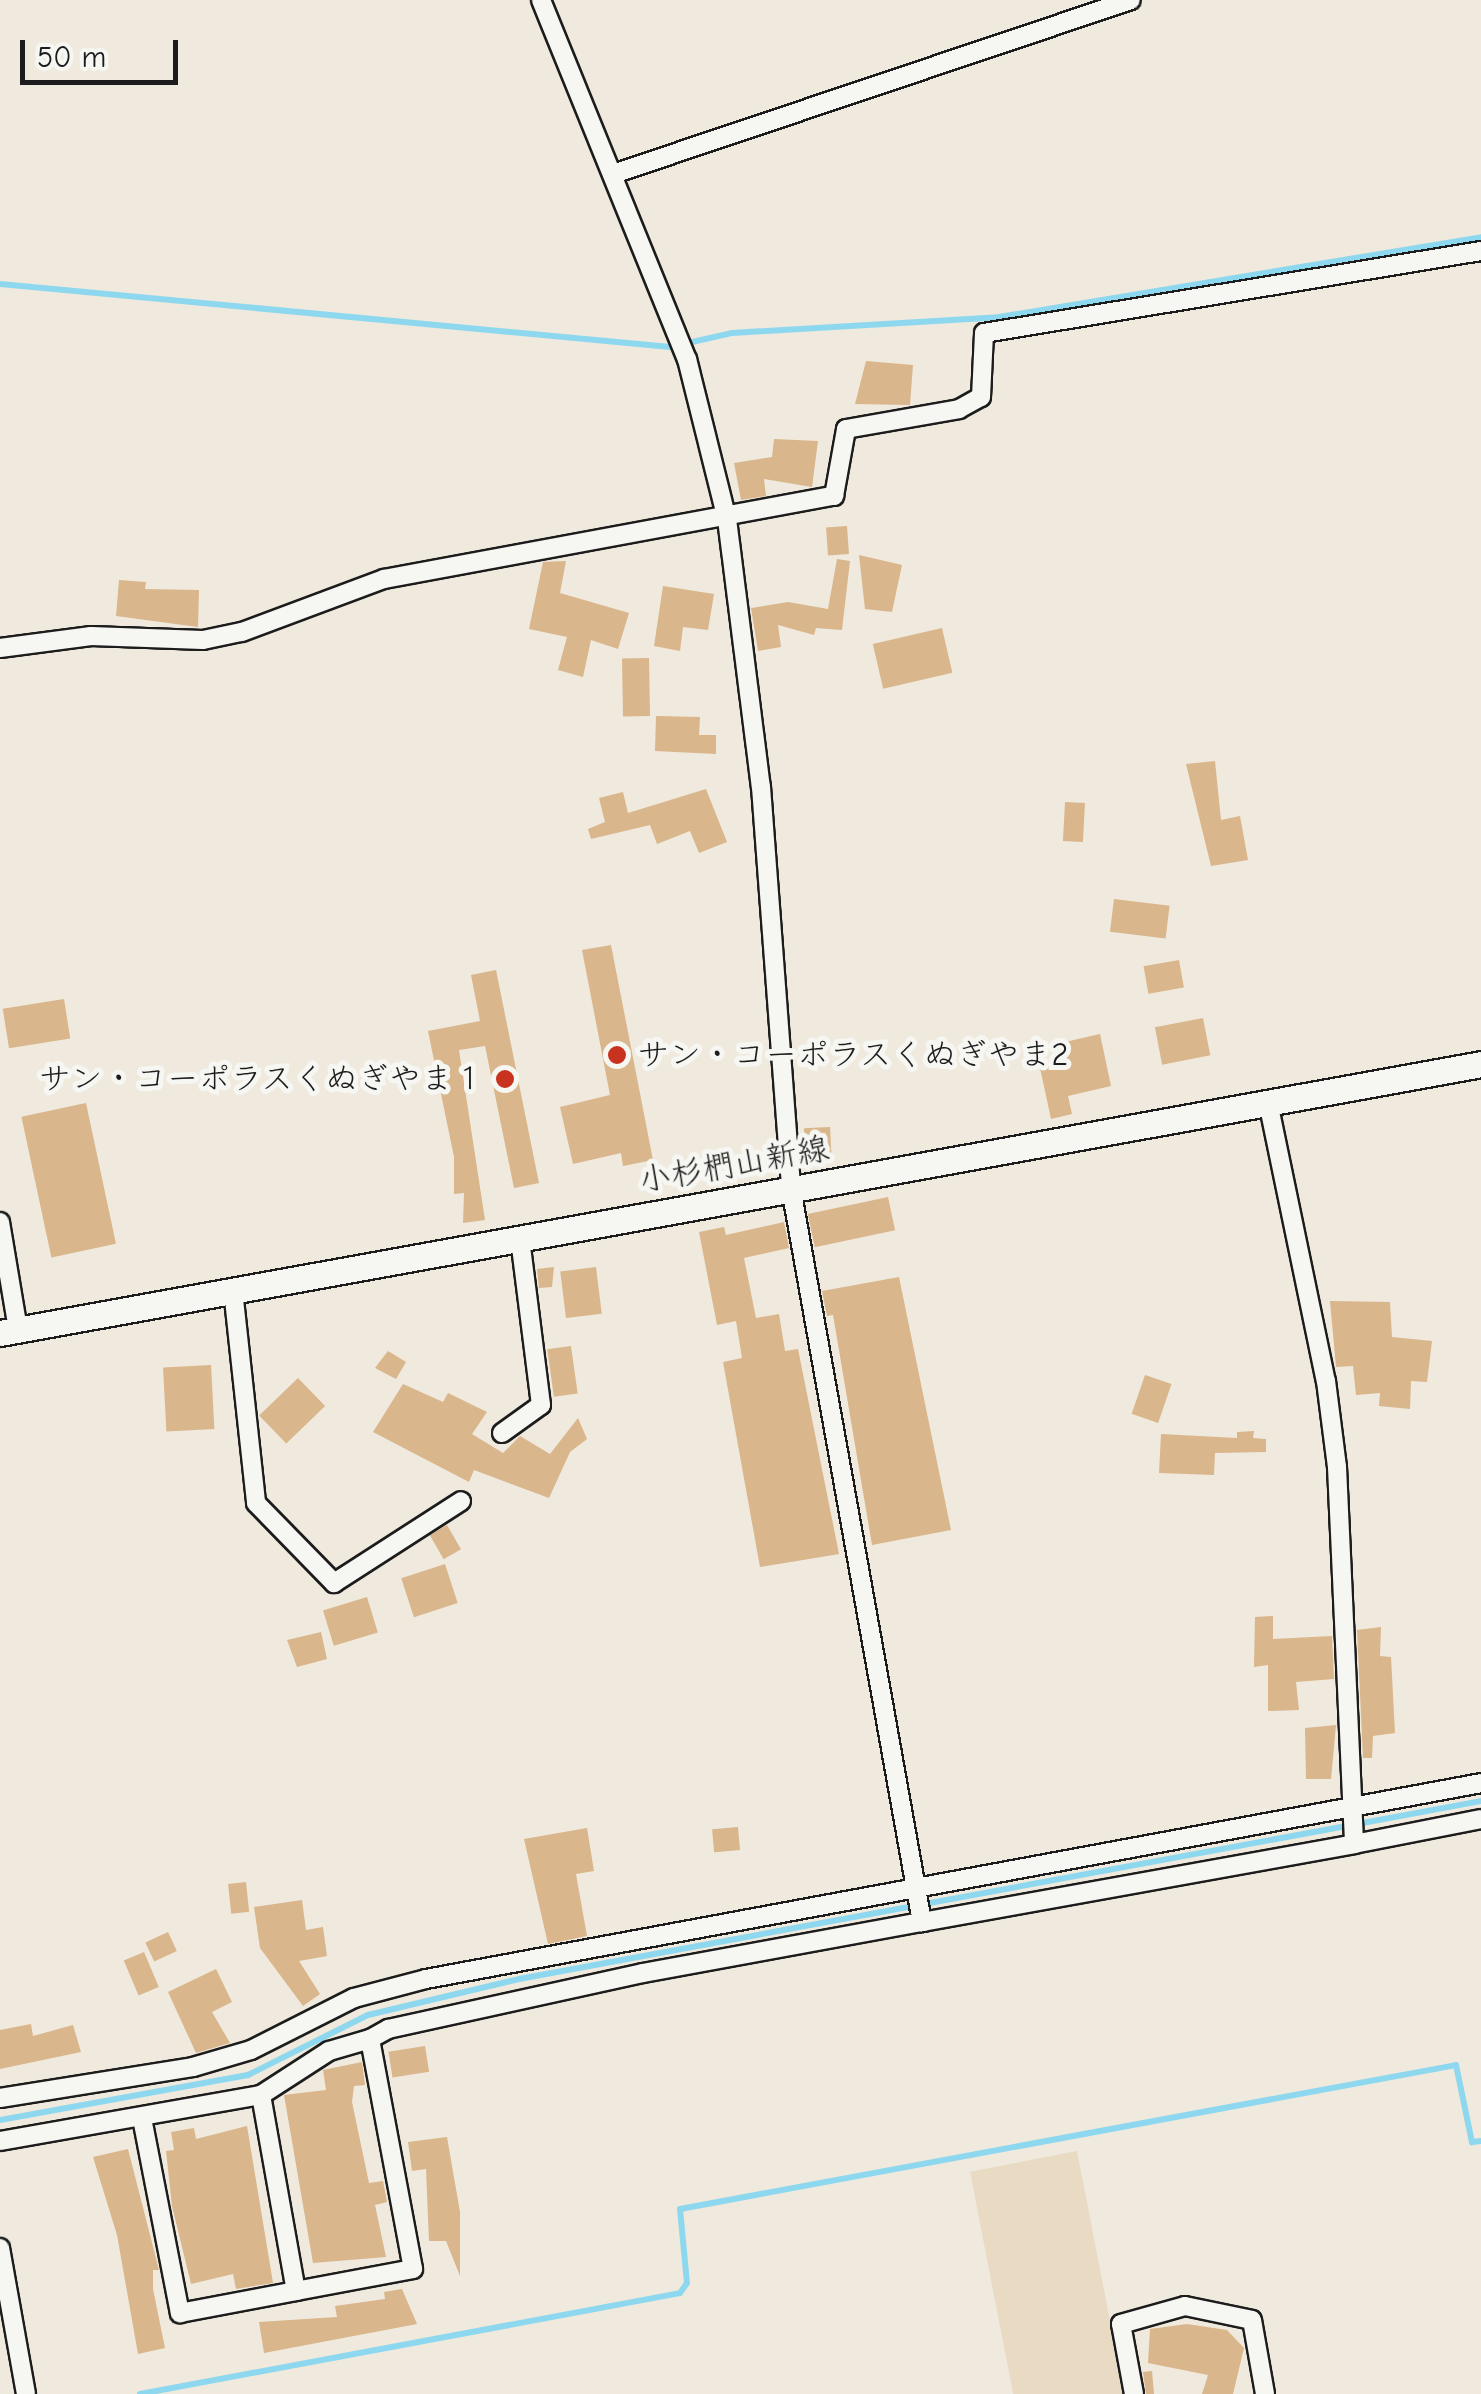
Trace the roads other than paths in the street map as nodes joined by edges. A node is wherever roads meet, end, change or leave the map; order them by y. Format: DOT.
graph roads {
  1 [pos="541,0"];
  2 [pos="1131,0"];
  3 [pos="616,173"];
  4 [pos="1481,250"];
  5 [pos="727,519"];
  6 [pos="0,648"];
  7 [pos="1481,1064"];
  8 [pos="1268,1102"];
  9 [pos="791,1188"];
  10 [pos="0,1222"];
  11 [pos="520,1238"];
  12 [pos="232,1290"];
  13 [pos="9,1331"];
  14 [pos="502,1434"];
  15 [pos="461,1501"];
  16 [pos="1481,1783"];
  17 [pos="1349,1808"];
  18 [pos="1481,1819"];
  19 [pos="1354,1844"];
  20 [pos="918,1887"];
  21 [pos="922,1922"];
  22 [pos="370,2039"];
  23 [pos="261,2095"];
  24 [pos="0,2098"];
  25 [pos="142,2118"];
  26 [pos="0,2141"];
  27 [pos="0,2248"];
  28 [pos="296,2291"];
  29 [pos="8,2349"];
  30 [pos="26,2394"];
  31 [pos="1134,2394"];
  32 [pos="1265,2394"];
  1 -- 3 [label="street"];
  2 -- 3 [label="street"];
  3 -- 5 [label="street"];
  4 -- 5 [label="street"];
  5 -- 6 [label="street"];
  5 -- 9 [label="street"];
  7 -- 8 [label="main road, 小杉椚山新線"];
  8 -- 9 [label="main road, 小杉椚山新線"];
  8 -- 17 [label="street"];
  9 -- 11 [label="main road, 小杉椚山新線"];
  9 -- 20 [label="street"];
  10 -- 13 [label="street"];
  11 -- 12 [label="main road, 小杉椚山新線"];
  11 -- 14 [label="street"];
  12 -- 13 [label="main road, 小杉椚山新線"];
  12 -- 15 [label="street"];
  16 -- 17 [label="street"];
  17 -- 19 [label="street"];
  17 -- 20 [label="street"];
  18 -- 19 [label="street"];
  19 -- 21 [label="street"];
  20 -- 21 [label="street"];
  20 -- 24 [label="street"];
  21 -- 22 [label="street"];
  22 -- 23 [label="street"];
  22 -- 28 [label="street"];
  23 -- 25 [label="street"];
  23 -- 28 [label="street"];
  25 -- 26 [label="street"];
  25 -- 28 [label="street"];
  27 -- 29 [label="street"];
  29 -- 30 [label="street"];
  31 -- 32 [label="street"];
}
